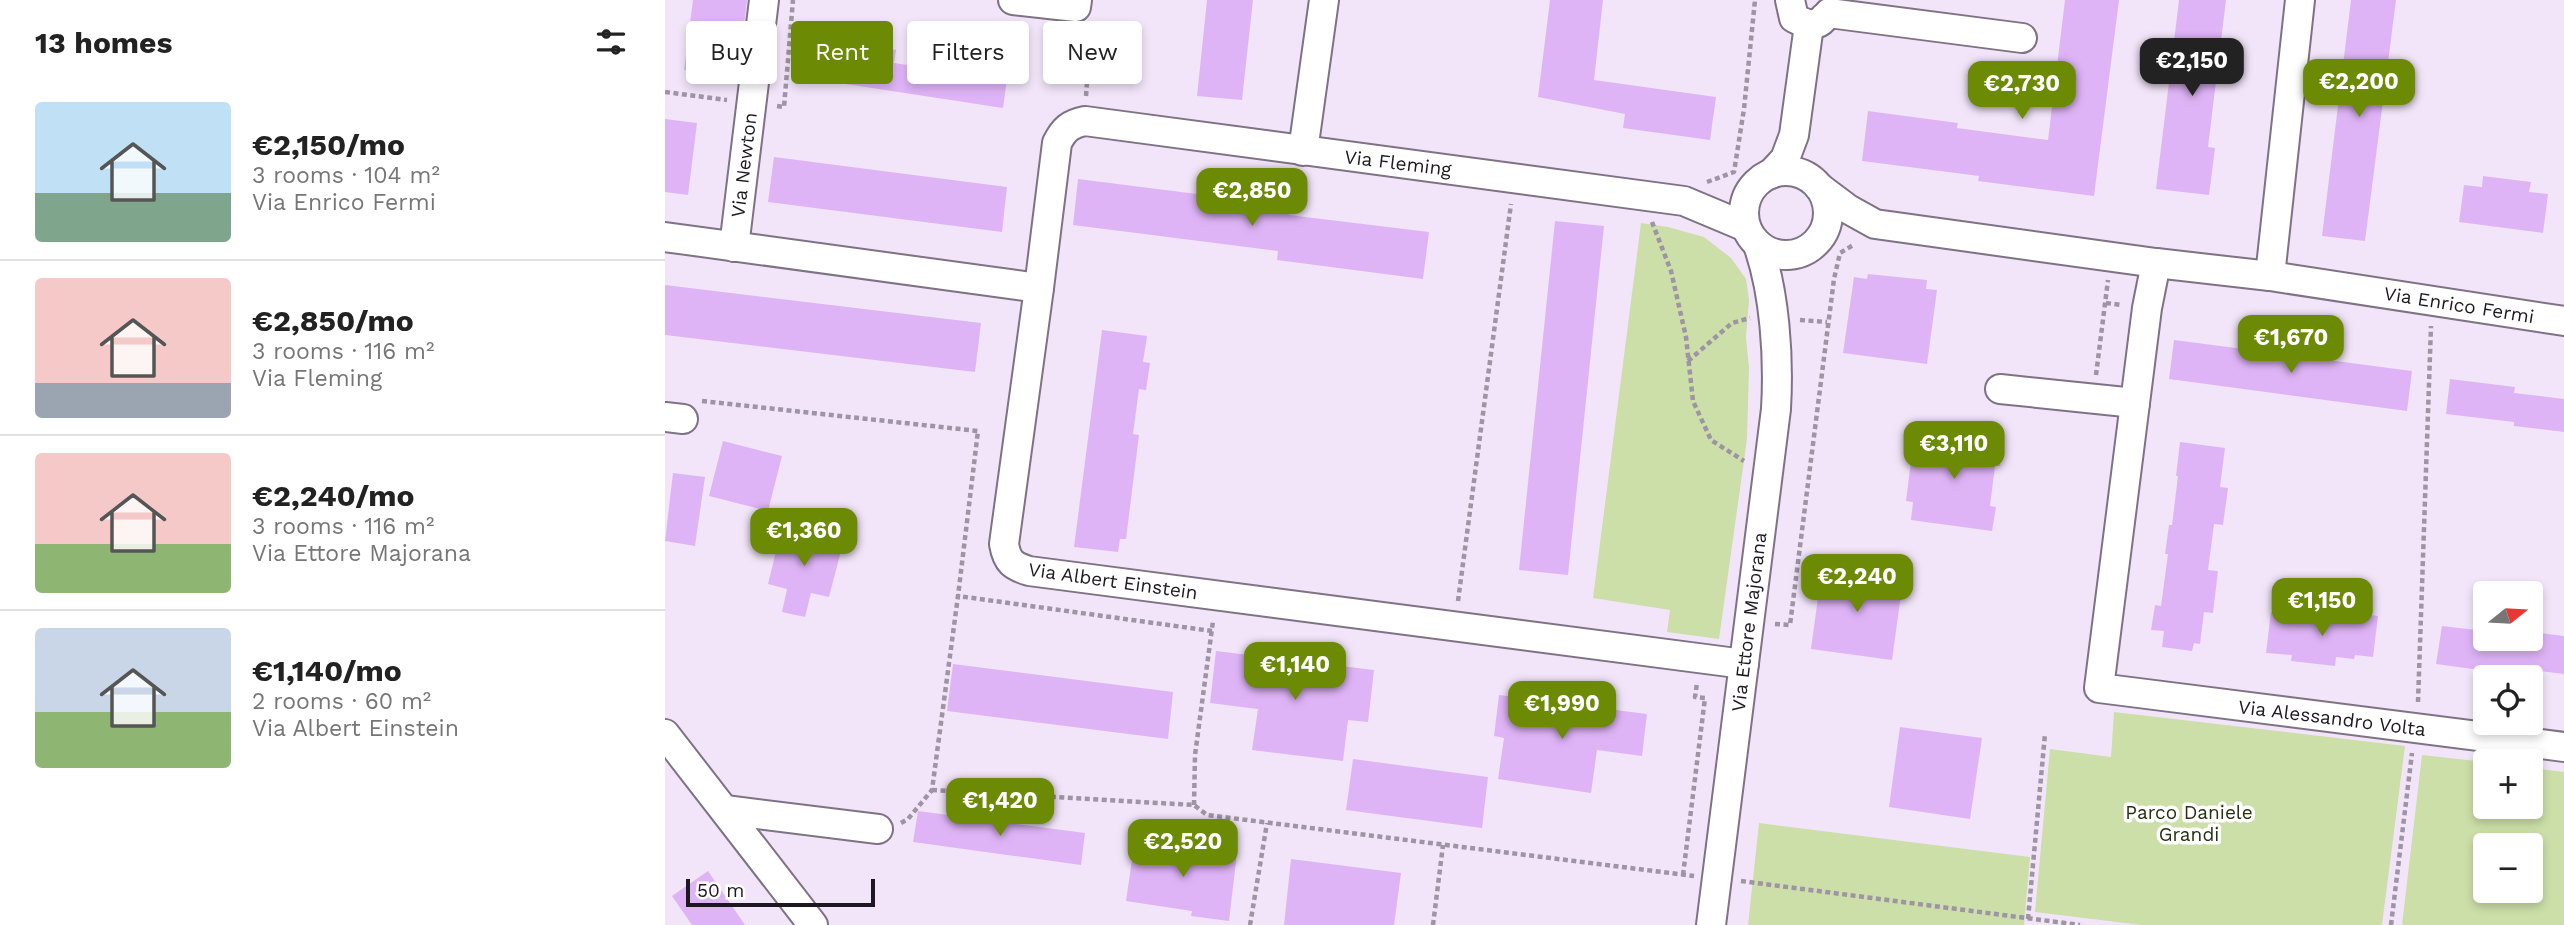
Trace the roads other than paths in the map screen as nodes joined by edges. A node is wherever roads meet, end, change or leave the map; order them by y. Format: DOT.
graph roads {
  1 [pos="764,0"];
  2 [pos="1013,0"];
  3 [pos="1324,0"];
  4 [pos="1785,0"];
  5 [pos="2300,0"];
  6 [pos="1077,4"];
  7 [pos="1823,13"];
  8 [pos="2022,38"];
  9 [pos="1794,135"];
  10 [pos="1303,151"];
  11 [pos="1762,180"];
  12 [pos="1810,180"];
  13 [pos="1690,191"];
  14 [pos="1870,233"];
  15 [pos="1752,236"];
  16 [pos="665,237"];
  17 [pos="1814,243"];
  18 [pos="734,247"];
  19 [pos="2156,263"];
  20 [pos="2270,276"];
  21 [pos="1039,288"];
  22 [pos="1773,318"];
  23 [pos="2564,321"];
  24 [pos="2000,389"];
  25 [pos="2135,403"];
  26 [pos="1744,664"];
  27 [pos="665,734"];
  28 [pos="2564,747"];
  29 [pos="725,810"];
  30 [pos="878,829"];
  31 [pos="813,925"];
  32 [pos="1711,925"];
  1 -- 18 [label="street, Via Newton"];
  2 -- 6 [label="street"];
  3 -- 10 [label="street"];
  4 -- 7 [label="street"];
  5 -- 20 [label="street"];
  7 -- 8 [label="street"];
  7 -- 9 [label="street"];
  9 -- 11 [label="street"];
  9 -- 12 [label="street"];
  10 -- 13 [label="street, Via Fleming"];
  10 -- 21 [label="street, Via Fleming"];
  11 -- 12 [label="street"];
  11 -- 13 [label="street, Via Fleming"];
  11 -- 15 [label="street"];
  12 -- 14 [label="street, Via Enrico Fermi"];
  12 -- 17 [label="street"];
  13 -- 15 [label="street, Via Fleming"];
  14 -- 17 [label="street, Via Enrico Fermi"];
  14 -- 19 [label="street, Via Enrico Fermi"];
  15 -- 17 [label="street"];
  15 -- 22 [label="street, Via Ettore Majorana"];
  16 -- 18 [label="street"];
  17 -- 22 [label="street, Via Ettore Majorana"];
  18 -- 21 [label="street"];
  19 -- 20 [label="street, Via Enrico Fermi"];
  19 -- 25 [label="street"];
  20 -- 23 [label="street, Via Enrico Fermi"];
  21 -- 26 [label="street, Via Albert Einstein"];
  22 -- 26 [label="street, Via Ettore Majorana"];
  24 -- 25 [label="street"];
  25 -- 28 [label="street, Via Alessandro Volta"];
  26 -- 32 [label="street, Via Ettore Majorana"];
  27 -- 29 [label="street"];
  29 -- 30 [label="street"];
  29 -- 31 [label="street"];
}
